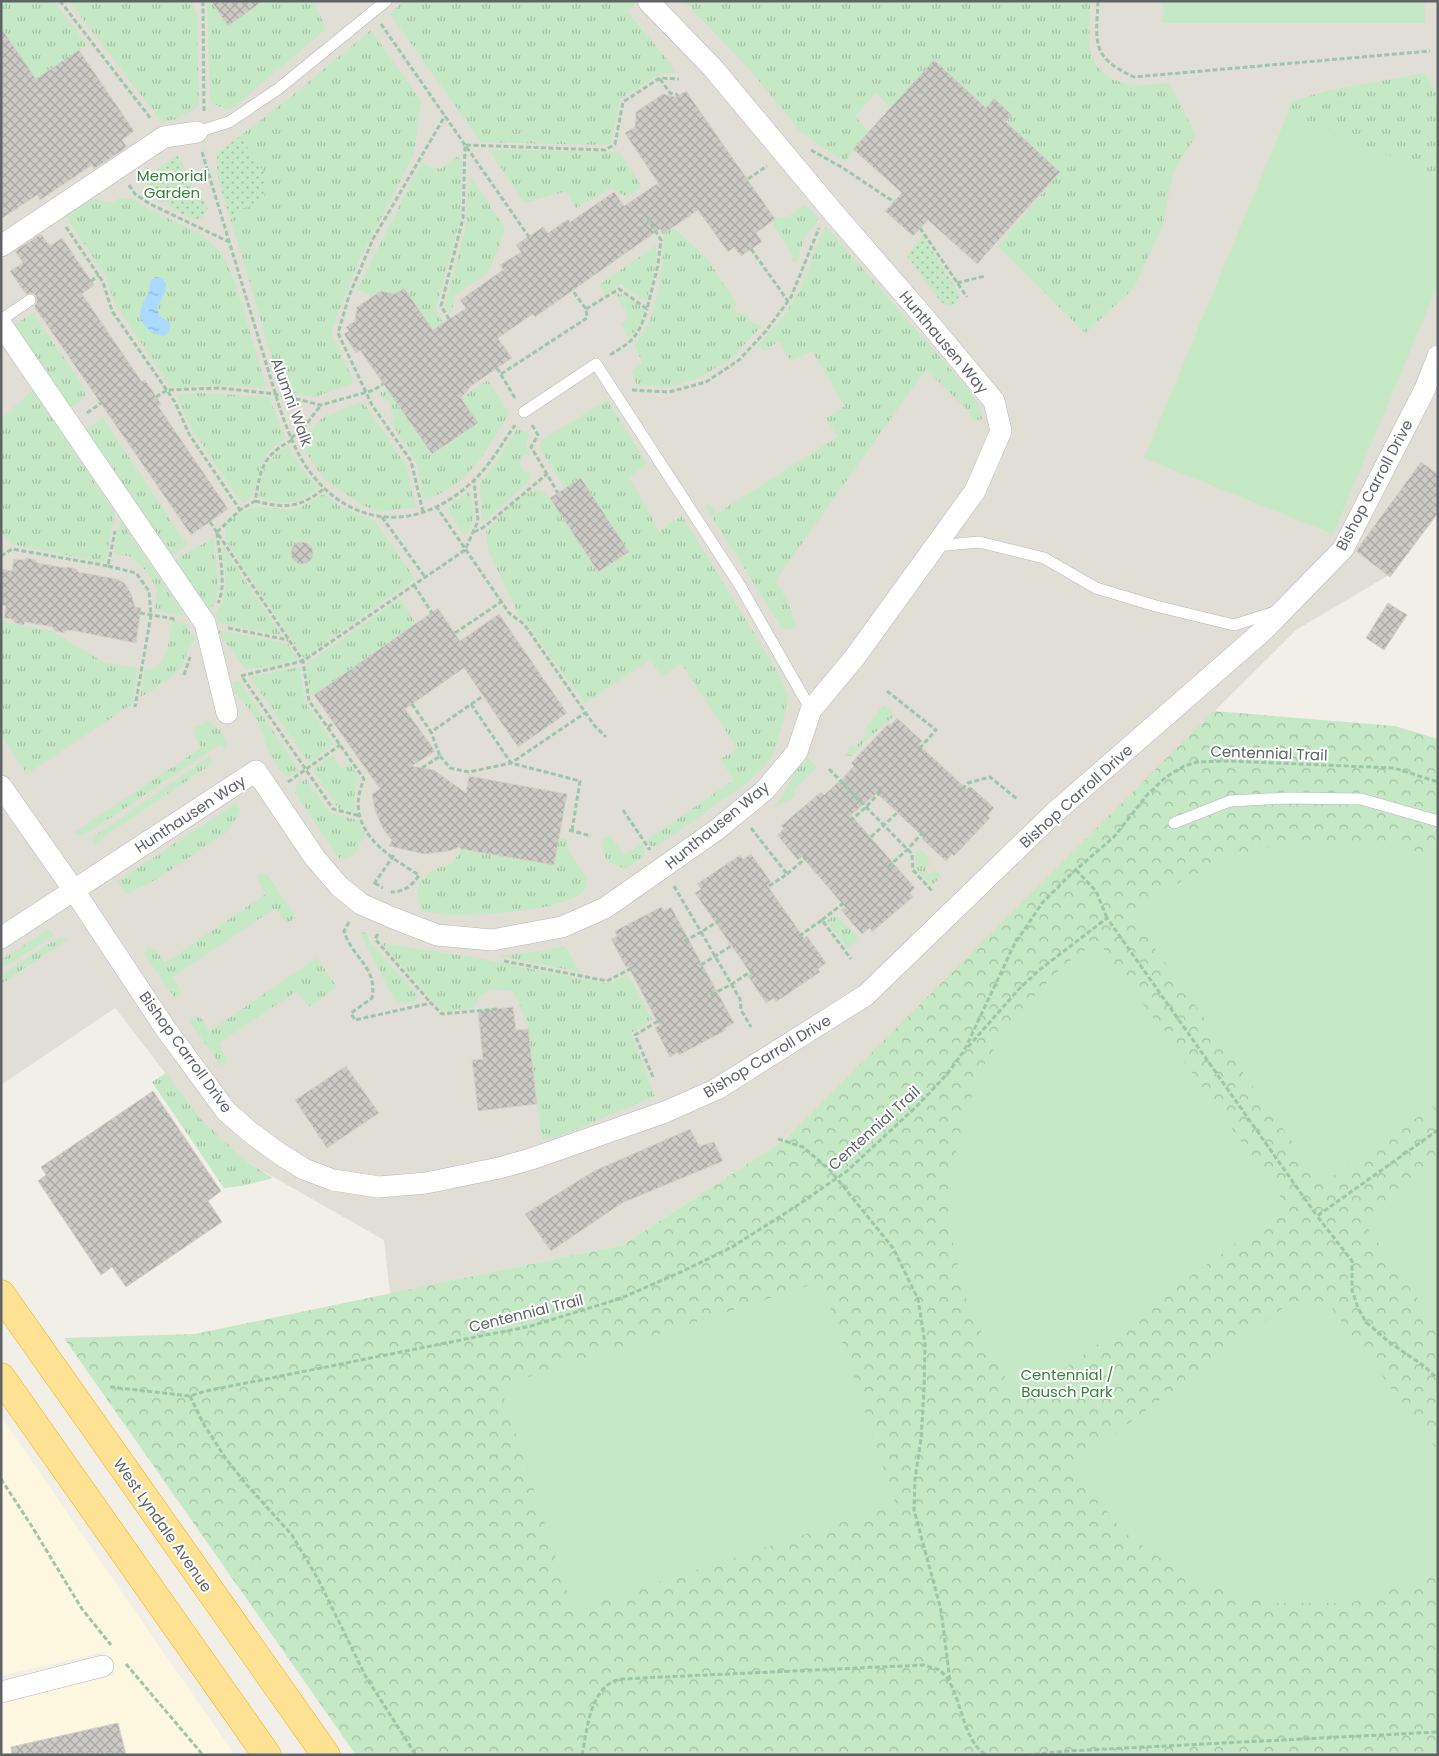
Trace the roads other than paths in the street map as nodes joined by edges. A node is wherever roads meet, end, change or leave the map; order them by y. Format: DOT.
graph roads {
  1 [pos="386,1"];
  2 [pos="648,1"];
  3 [pos="200,131"];
  4 [pos="1,246"];
  5 [pos="30,300"];
  6 [pos="1,320"];
  7 [pos="1,324"];
  8 [pos="1438,356"];
  9 [pos="524,412"];
  10 [pos="935,546"];
  11 [pos="1284,608"];
  12 [pos="811,710"];
  13 [pos="227,713"];
  14 [pos="1,786"];
  15 [pos="1438,821"];
  16 [pos="1174,823"];
  17 [pos="73,890"];
  18 [pos="1,938"];
  19 [pos="1,1294"];
  20 [pos="1,1377"];
  21 [pos="113,1663"];
  22 [pos="1,1692"];
  23 [pos="266,1755"];
  24 [pos="326,1755"];
  1 -- 3 [label="lane"];
  2 -- 10 [label="street, Hunthausen Way"];
  3 -- 4 [label="street"];
  5 -- 6 [label="lane"];
  7 -- 13 [label="street"];
  8 -- 11 [label="street, Bishop Carroll Drive"];
  9 -- 12 [label="lane"];
  10 -- 11 [label="lane"];
  10 -- 12 [label="street, Hunthausen Way"];
  11 -- 17 [label="street, Bishop Carroll Drive"];
  12 -- 17 [label="street, Hunthausen Way"];
  14 -- 17 [label="street, Bishop Carroll Drive"];
  15 -- 16 [label="lane"];
  17 -- 18 [label="street, Hunthausen Way"];
  19 -- 24 [label="highway, West Lyndale Avenue"];
  20 -- 23 [label="highway"];
  21 -- 22 [label="street"];
}
